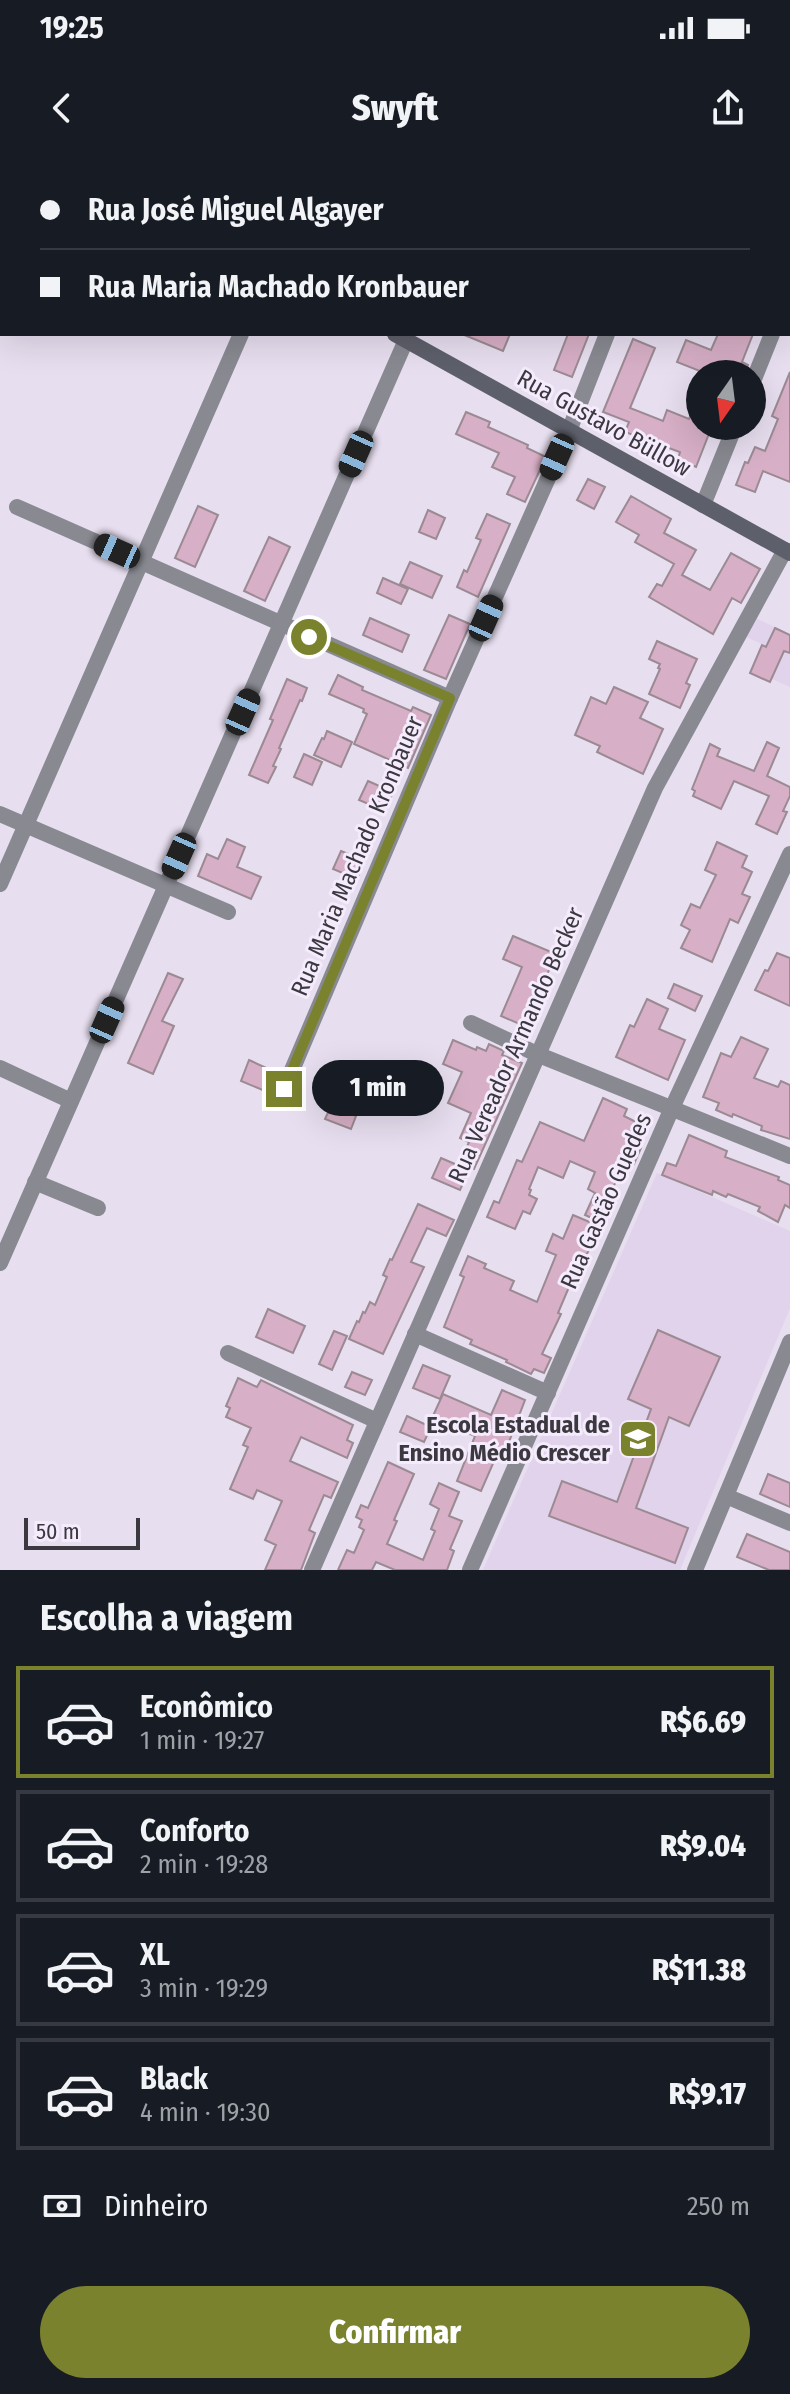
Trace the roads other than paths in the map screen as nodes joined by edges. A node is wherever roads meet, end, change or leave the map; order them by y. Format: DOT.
graph roads {
  1 [pos="240,336"];
  2 [pos="606,336"];
  3 [pos="771,336"];
  4 [pos="401,337"];
  5 [pos="762,360"];
  6 [pos="569,431"];
  7 [pos="729,440"];
  8 [pos="703,505"];
  9 [pos="17,507"];
  10 [pos="787,552"];
  11 [pos="142,561"];
  12 [pos="281,625"];
  13 [pos="450,698"];
  14 [pos="0,814"];
  15 [pos="26,825"];
  16 [pos="790,854"];
  17 [pos="0,884"];
  18 [pos="166,885"];
  19 [pos="228,912"];
  20 [pos="471,1023"];
  21 [pos="539,1055"];
  22 [pos="0,1068"];
  23 [pos="284,1089"];
  24 [pos="71,1101"];
  25 [pos="672,1108"];
  26 [pos="790,1156"];
  27 [pos="35,1182"];
  28 [pos="98,1208"];
  29 [pos="0,1263"];
  30 [pos="415,1334"];
  31 [pos="790,1342"];
  32 [pos="228,1353"];
  33 [pos="548,1393"];
  34 [pos="377,1421"];
  35 [pos="726,1496"];
  36 [pos="790,1523"];
  37 [pos="312,1570"];
  38 [pos="470,1570"];
  39 [pos="695,1570"];
  1 -- 11 [label="street"];
  2 -- 6 [label="street, Rua Maria Machado Kronbauer"];
  3 -- 5 [label="street"];
  4 -- 6 [label="main road, Rua Gustavo Büllow"];
  4 -- 12 [label="street"];
  6 -- 8 [label="main road, Rua Gustavo Büllow"];
  6 -- 13 [label="street, Rua Maria Machado Kronbauer"];
  7 -- 8 [label="street"];
  8 -- 10 [label="main road, Rua Gustavo Büllow"];
  9 -- 11 [label="street"];
  10 -- 21 [label="street, Rua Vereador Armando Becker"];
  11 -- 12 [label="street"];
  11 -- 15 [label="street"];
  12 -- 13 [label="street"];
  12 -- 18 [label="street"];
  13 -- 23 [label="street, Rua Maria Machado Kronbauer"];
  14 -- 15 [label="street"];
  15 -- 17 [label="street"];
  15 -- 18 [label="street"];
  16 -- 25 [label="street, Rua Gastão Guedes"];
  18 -- 19 [label="street"];
  18 -- 24 [label="street"];
  20 -- 21 [label="street"];
  21 -- 25 [label="street"];
  21 -- 30 [label="street, Rua Vereador Armando Becker"];
  22 -- 24 [label="street"];
  24 -- 27 [label="street"];
  25 -- 26 [label="street"];
  25 -- 33 [label="street, Rua Gastão Guedes"];
  27 -- 28 [label="street"];
  27 -- 29 [label="street"];
  30 -- 33 [label="street"];
  30 -- 34 [label="street, Rua Vereador Armando Becker"];
  31 -- 35 [label="street"];
  32 -- 34 [label="street"];
  33 -- 38 [label="street, Rua Gastão Guedes"];
  34 -- 37 [label="street, Rua Vereador Armando Becker"];
  35 -- 36 [label="street"];
  35 -- 39 [label="street"];
}
